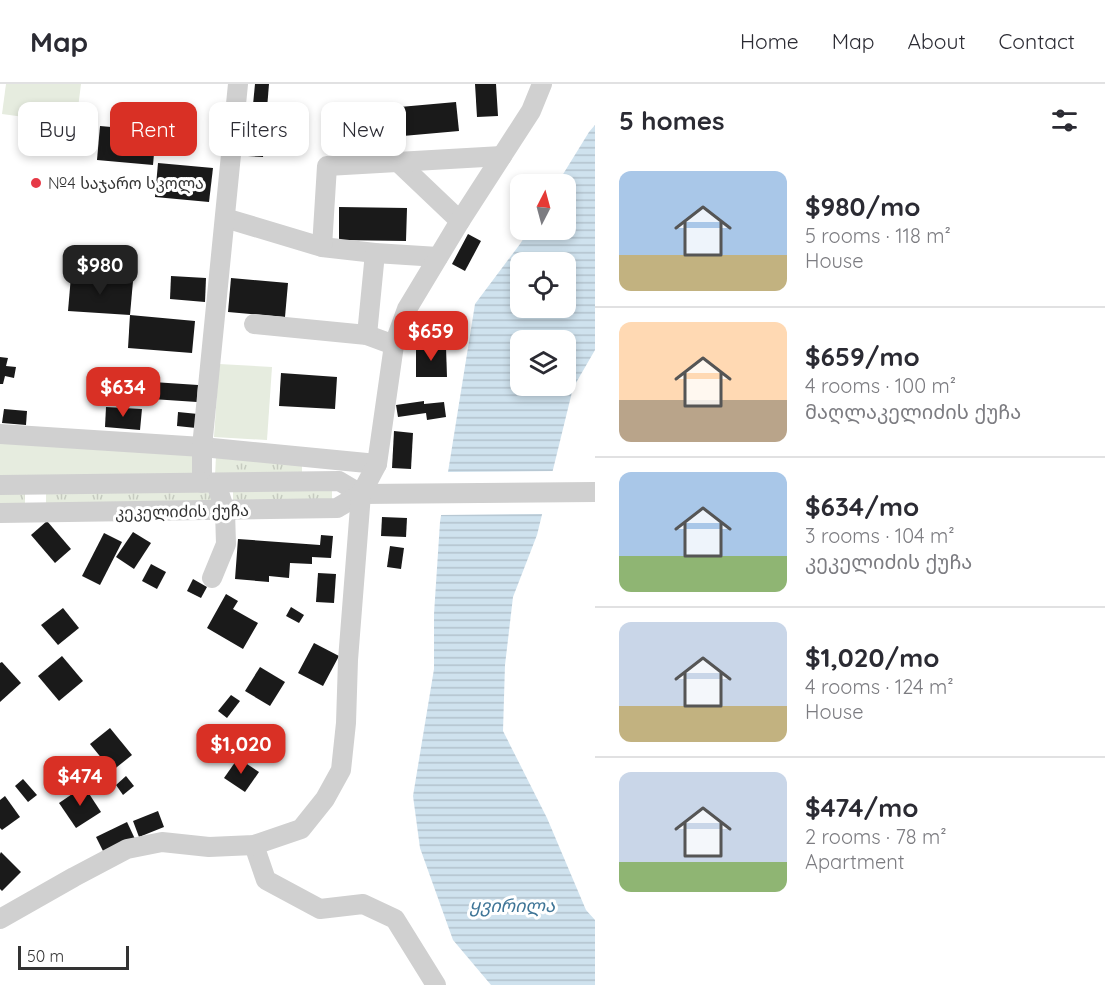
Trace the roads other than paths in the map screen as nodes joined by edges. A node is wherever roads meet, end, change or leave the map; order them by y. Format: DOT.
graph roads {
  1 [pos="238,84"];
  2 [pos="542,84"];
  3 [pos="502,156"];
  4 [pos="398,162"];
  5 [pos="225,218"];
  6 [pos="460,220"];
  7 [pos="322,248"];
  8 [pos="375,253"];
  9 [pos="438,257"];
  10 [pos="254,324"];
  11 [pos="367,335"];
  12 [pos="394,345"];
  13 [pos="0,434"];
  14 [pos="202,447"];
  15 [pos="377,464"];
  16 [pos="209,483"];
  17 [pos="0,485"];
  18 [pos="595,492"];
  19 [pos="361,494"];
  20 [pos="225,511"];
  21 [pos="0,513"];
  22 [pos="212,578"];
  23 [pos="254,845"];
  24 [pos="0,919"];
  25 [pos="436,985"];
  1 -- 5 [label="street"];
  2 -- 3 [label="street"];
  3 -- 4 [label="street"];
  3 -- 6 [label="street"];
  4 -- 6 [label="street"];
  4 -- 7 [label="street"];
  5 -- 7 [label="street"];
  5 -- 14 [label="street"];
  6 -- 9 [label="street"];
  7 -- 8 [label="street"];
  8 -- 9 [label="street"];
  8 -- 11 [label="street"];
  9 -- 12 [label="street"];
  10 -- 11 [label="street"];
  11 -- 12 [label="street"];
  12 -- 15 [label="street"];
  13 -- 14 [label="street"];
  14 -- 15 [label="street"];
  14 -- 16 [label="street"];
  15 -- 19 [label="street"];
  16 -- 17 [label="street, კეკელიძის ქუჩა"];
  16 -- 19 [label="street, კეკელიძის ქუჩა"];
  16 -- 20 [label="street"];
  18 -- 19 [label="street, კეკელიძის ქუჩა"];
  19 -- 20 [label="street, კეკელიძის ქუჩა"];
  19 -- 23 [label="street"];
  20 -- 21 [label="street, კეკელიძის ქუჩა"];
  20 -- 22 [label="street"];
  23 -- 24 [label="street"];
  23 -- 25 [label="street"];
}
